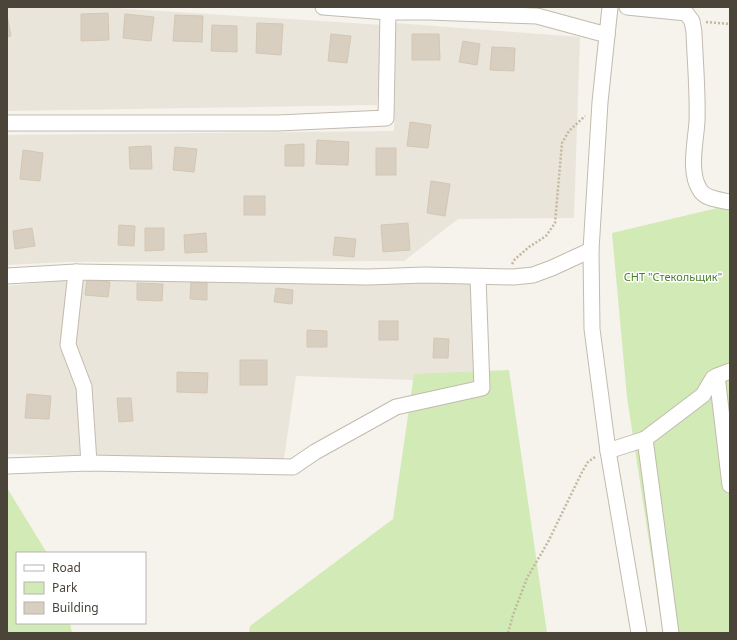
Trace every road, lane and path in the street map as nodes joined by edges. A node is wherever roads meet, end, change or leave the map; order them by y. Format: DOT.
graph roads {
  1 [pos="323,7"];
  2 [pos="610,7"];
  3 [pos="627,7"];
  4 [pos="429,9"];
  5 [pos="388,12"];
  6 [pos="692,21"];
  7 [pos="730,24"];
  8 [pos="607,35"];
  9 [pos="600,102"];
  10 [pos="7,123"];
  11 [pos="730,202"];
  12 [pos="591,250"];
  13 [pos="76,272"];
  14 [pos="7,276"];
  15 [pos="478,277"];
  16 [pos="505,277"];
  17 [pos="724,373"];
  18 [pos="645,439"];
  19 [pos="608,451"];
  20 [pos="89,463"];
  21 [pos="7,466"];
  22 [pos="730,485"];
  23 [pos="508,633"];
  24 [pos="639,633"];
  25 [pos="671,633"];
  1 -- 5 [label="street"];
  2 -- 8 [label="street"];
  3 -- 6 [label="street"];
  4 -- 5 [label="street"];
  4 -- 8 [label="street"];
  5 -- 10 [label="street"];
  6 -- 7 [label="path"];
  6 -- 11 [label="street"];
  8 -- 9 [label="street"];
  9 -- 12 [label="street"];
  9 -- 16 [label="path"];
  12 -- 16 [label="street"];
  12 -- 19 [label="street"];
  13 -- 14 [label="street"];
  13 -- 15 [label="street"];
  13 -- 20 [label="street"];
  15 -- 16 [label="street"];
  15 -- 20 [label="street"];
  17 -- 18 [label="street"];
  17 -- 22 [label="street"];
  18 -- 19 [label="street"];
  18 -- 25 [label="street"];
  19 -- 23 [label="path"];
  19 -- 24 [label="street"];
  20 -- 21 [label="street"];
}
